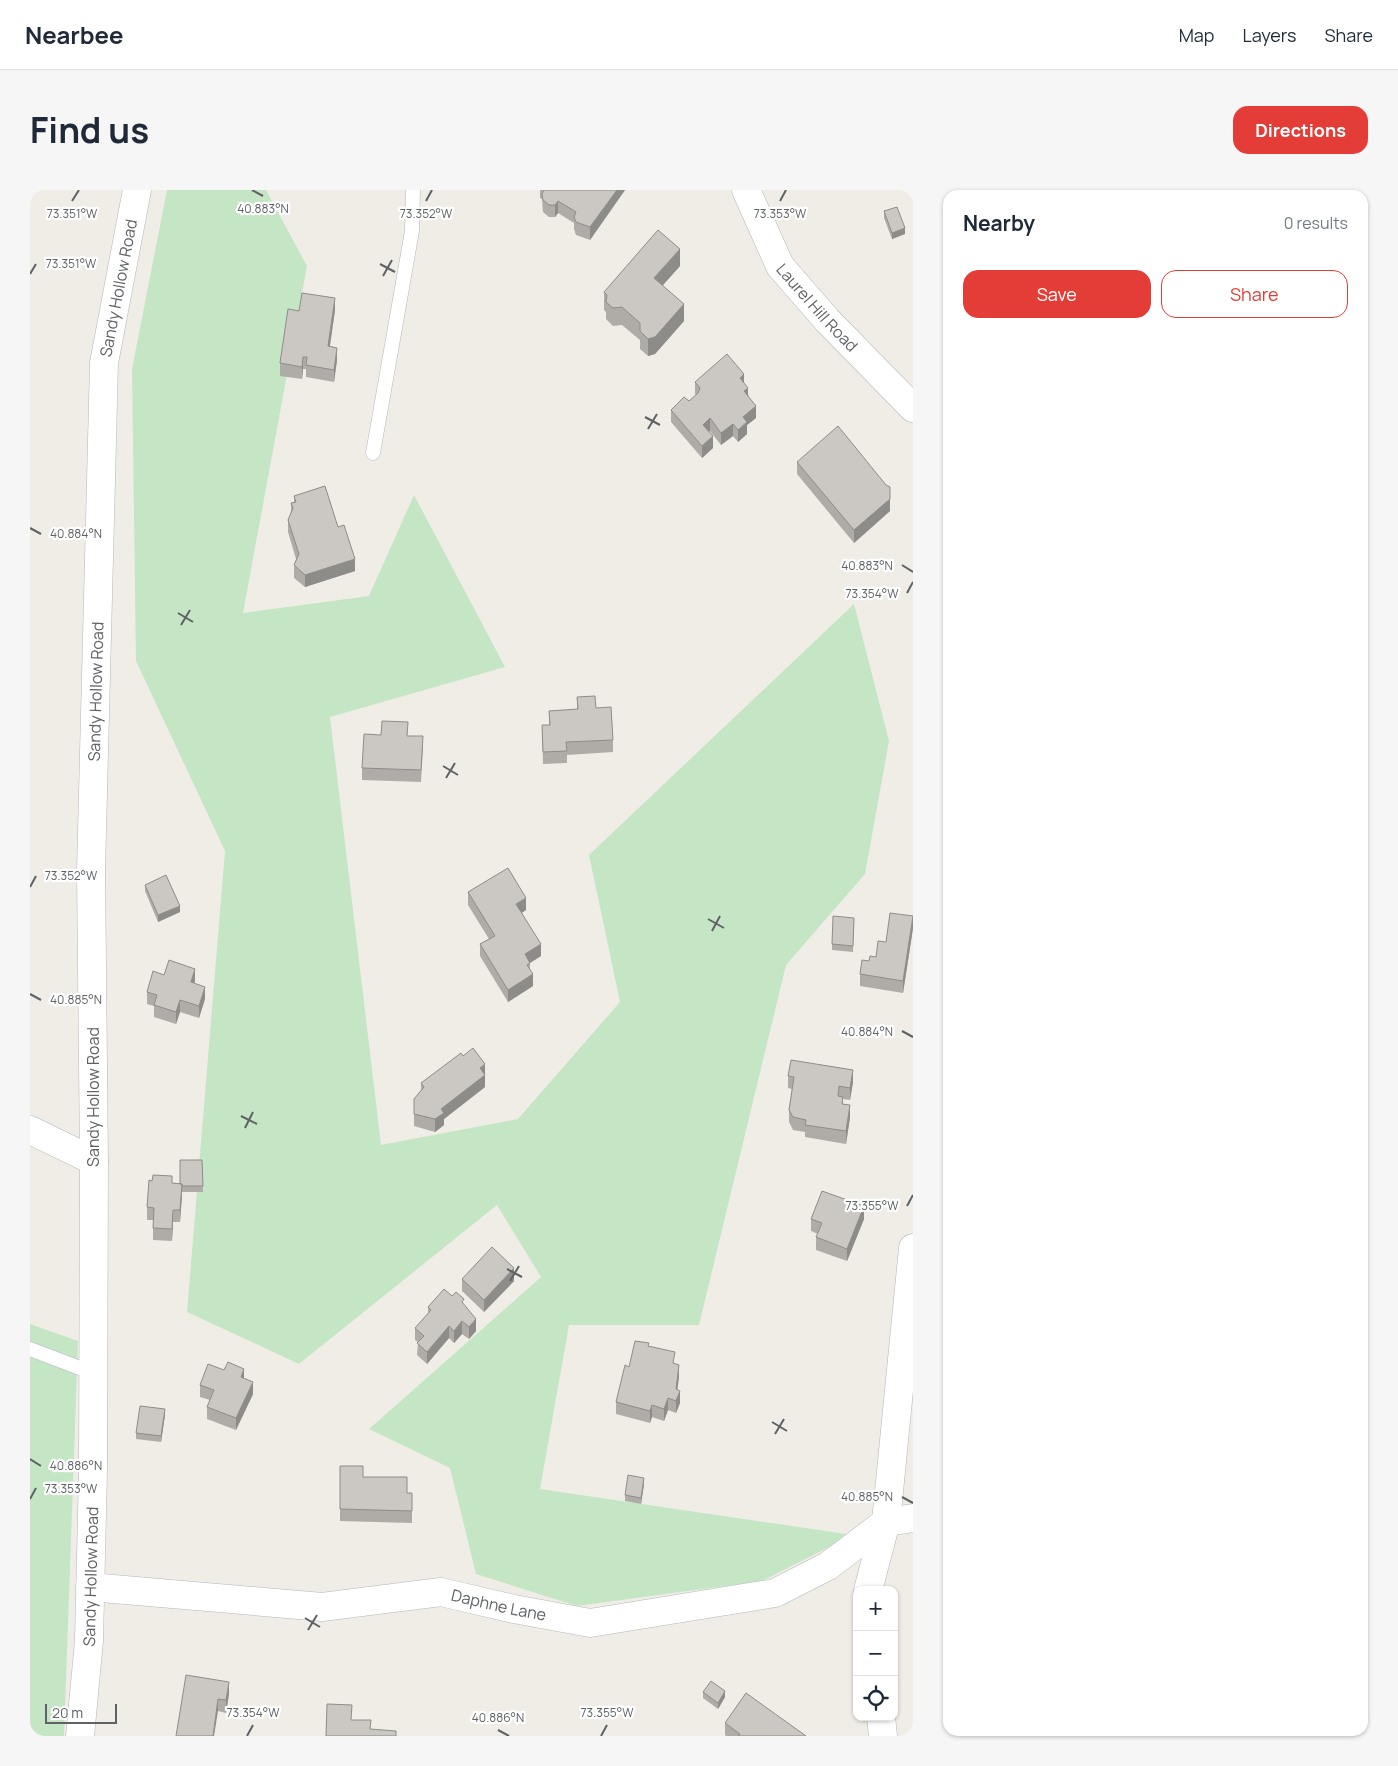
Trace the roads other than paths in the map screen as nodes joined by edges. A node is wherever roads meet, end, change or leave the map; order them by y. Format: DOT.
graph roads {
  1 [pos="136,190"];
  2 [pos="413,190"];
  3 [pos="746,190"];
  4 [pos="913,408"];
  5 [pos="373,453"];
  6 [pos="30,1130"];
  7 [pos="94,1160"];
  8 [pos="913,1248"];
  9 [pos="30,1348"];
  10 [pos="93,1373"];
  11 [pos="913,1518"];
  12 [pos="886,1522"];
  13 [pos="869,1586"];
  14 [pos="90,1587"];
  15 [pos="881,1721"];
  16 [pos="80,1736"];
  17 [pos="883,1736"];
  1 -- 7 [label="street, Sandy Hollow Road"];
  2 -- 5 [label="lane"];
  3 -- 4 [label="street, Laurel Hill Road"];
  6 -- 7 [label="street"];
  7 -- 10 [label="street, Sandy Hollow Road"];
  8 -- 12 [label="street"];
  9 -- 10 [label="lane"];
  10 -- 14 [label="street, Sandy Hollow Road"];
  11 -- 12 [label="street"];
  12 -- 13 [label="street"];
  12 -- 14 [label="street, Daphne Lane"];
  14 -- 16 [label="street, Sandy Hollow Road"];
  15 -- 17 [label="street"];
}
